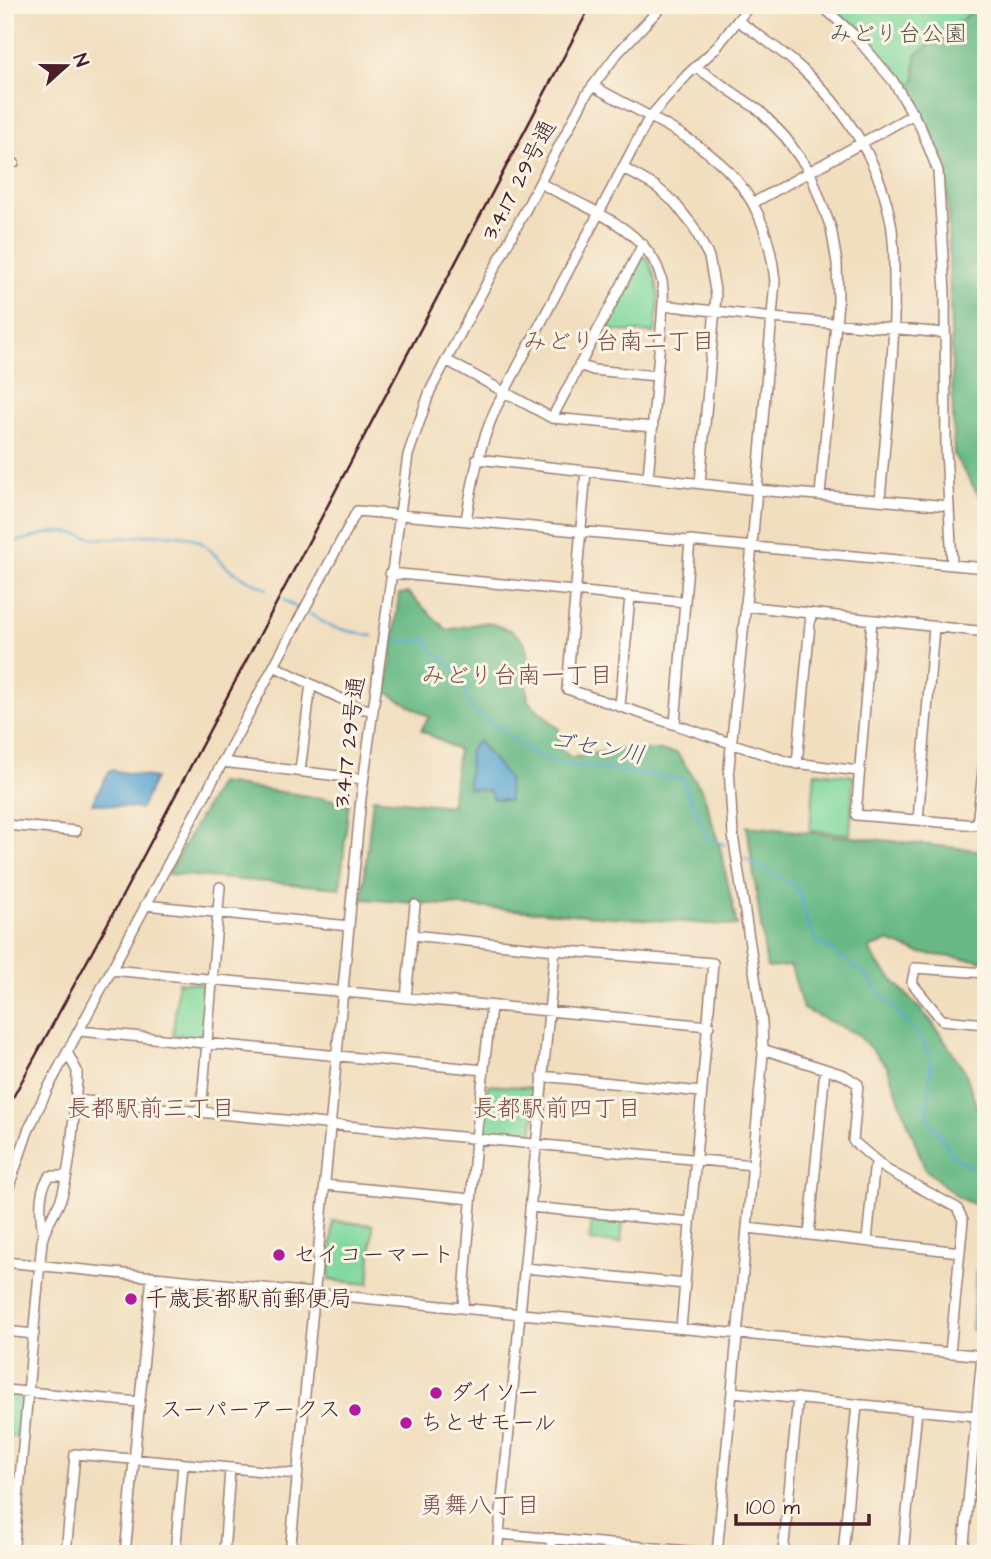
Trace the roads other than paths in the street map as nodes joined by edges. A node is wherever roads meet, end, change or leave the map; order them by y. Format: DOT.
graph roads {
  1 [pos="663,5"];
  2 [pos="750,5"];
  3 [pos="821,5"];
  4 [pos="738,21"];
  5 [pos="696,67"];
  6 [pos="593,86"];
  7 [pos="914,114"];
  8 [pos="649,118"];
  9 [pos="862,143"];
  10 [pos="623,169"];
  11 [pos="810,172"];
  12 [pos="540,183"];
  13 [pos="753,203"];
  14 [pos="598,214"];
  15 [pos="643,244"];
  16 [pos="663,305"];
  17 [pos="715,311"];
  18 [pos="773,318"];
  19 [pos="836,323"];
  20 [pos="895,328"];
  21 [pos="945,332"];
  22 [pos="446,360"];
  23 [pos="579,365"];
  24 [pos="657,376"];
  25 [pos="504,392"];
  26 [pos="552,418"];
  27 [pos="653,427"];
  28 [pos="477,459"];
  29 [pos="586,471"];
  30 [pos="648,478"];
  31 [pos="700,483"];
  32 [pos="757,489"];
  33 [pos="820,495"];
  34 [pos="880,500"];
  35 [pos="949,506"];
  36 [pos="398,514"];
  37 [pos="466,520"];
  38 [pos="581,530"];
  39 [pos="690,540"];
  40 [pos="752,546"];
  41 [pos="952,565"];
  42 [pos="986,568"];
  43 [pos="390,573"];
  44 [pos="575,591"];
  45 [pos="630,596"];
  46 [pos="685,602"];
  47 [pos="746,606"];
  48 [pos="811,613"];
  49 [pos="872,620"];
  50 [pos="934,627"];
  51 [pos="986,632"];
  52 [pos="274,666"];
  53 [pos="312,684"];
  54 [pos="620,706"];
  55 [pos="371,710"];
  56 [pos="675,724"];
  57 [pos="732,742"];
  58 [pos="986,744"];
  59 [pos="222,762"];
  60 [pos="797,764"];
  61 [pos="300,771"];
  62 [pos="858,771"];
  63 [pos="363,779"];
  64 [pos="918,820"];
  65 [pos="5,825"];
  66 [pos="76,831"];
  67 [pos="220,887"];
  68 [pos="145,905"];
  69 [pos="415,905"];
  70 [pos="218,913"];
  71 [pos="349,926"];
  72 [pos="412,935"];
  73 [pos="555,950"];
  74 [pos="111,970"];
  75 [pos="986,973"];
  76 [pos="213,979"];
  77 [pos="343,992"];
  78 [pos="406,998"];
  79 [pos="491,1007"];
  80 [pos="549,1012"];
  81 [pos="986,1024"];
  82 [pos="709,1026"];
  83 [pos="79,1031"];
  84 [pos="207,1043"];
  85 [pos="762,1048"];
  86 [pos="68,1054"];
  87 [pos="337,1056"];
  88 [pos="825,1069"];
  89 [pos="484,1070"];
  90 [pos="542,1076"];
  91 [pos="701,1092"];
  92 [pos="75,1100"];
  93 [pos="201,1113"];
  94 [pos="331,1126"];
  95 [pos="476,1139"];
  96 [pos="536,1145"];
  97 [pos="696,1159"];
  98 [pos="877,1162"];
  99 [pos="753,1165"];
  100 [pos="66,1176"];
  101 [pos="325,1185"];
  102 [pos="5,1198"];
  103 [pos="471,1199"];
  104 [pos="530,1207"];
  105 [pos="690,1222"];
  106 [pos="747,1228"];
  107 [pos="43,1233"];
  108 [pos="809,1235"];
  109 [pos="867,1241"];
  110 [pos="960,1252"];
  111 [pos="5,1262"];
  112 [pos="40,1266"];
  113 [pos="524,1268"];
  114 [pos="152,1276"];
  115 [pos="685,1284"];
  116 [pos="315,1292"];
  117 [pos="463,1307"];
  118 [pos="521,1314"];
  119 [pos="681,1328"];
  120 [pos="5,1331"];
  121 [pos="737,1333"];
  122 [pos="34,1334"];
  123 [pos="950,1353"];
  124 [pos="984,1356"];
  125 [pos="5,1391"];
  126 [pos="28,1392"];
  127 [pos="732,1392"];
  128 [pos="799,1398"];
  129 [pos="139,1402"];
  130 [pos="857,1404"];
  131 [pos="917,1410"];
  132 [pos="976,1416"];
  133 [pos="134,1460"];
  134 [pos="183,1465"];
  135 [pos="230,1469"];
  136 [pos="297,1474"];
  137 [pos="499,1534"];
  138 [pos="552,1538"];
  139 [pos="13,1554"];
  140 [pos="66,1554"];
  141 [pos="125,1554"];
  142 [pos="175,1554"];
  143 [pos="223,1554"];
  144 [pos="290,1554"];
  145 [pos="497,1554"];
  146 [pos="551,1554"];
  147 [pos="718,1554"];
  148 [pos="783,1554"];
  149 [pos="843,1554"];
  150 [pos="904,1554"];
  151 [pos="963,1554"];
  1 -- 6 [label="street, 3.4.17 29号通"];
  2 -- 4 [label="street"];
  3 -- 7 [label="street"];
  4 -- 5 [label="street"];
  4 -- 9 [label="street"];
  5 -- 8 [label="street"];
  5 -- 11 [label="street"];
  6 -- 8 [label="street"];
  6 -- 12 [label="street, 3.4.17 29号通"];
  7 -- 9 [label="street"];
  7 -- 21 [label="street"];
  8 -- 10 [label="street"];
  8 -- 13 [label="street"];
  9 -- 11 [label="street"];
  9 -- 20 [label="street"];
  10 -- 14 [label="street"];
  10 -- 17 [label="street"];
  11 -- 13 [label="street"];
  11 -- 19 [label="street"];
  12 -- 14 [label="street"];
  12 -- 22 [label="street, 3.4.17 29号通"];
  13 -- 18 [label="street"];
  14 -- 15 [label="street"];
  14 -- 25 [label="street"];
  15 -- 16 [label="street"];
  15 -- 23 [label="street"];
  16 -- 17 [label="street"];
  16 -- 24 [label="street"];
  17 -- 18 [label="street"];
  17 -- 31 [label="street"];
  18 -- 19 [label="street"];
  18 -- 32 [label="street"];
  19 -- 20 [label="street"];
  19 -- 33 [label="street"];
  20 -- 21 [label="street"];
  20 -- 34 [label="street"];
  21 -- 35 [label="street"];
  22 -- 25 [label="street"];
  22 -- 36 [label="street, 3.4.17 29号通"];
  23 -- 24 [label="street"];
  23 -- 26 [label="street"];
  24 -- 27 [label="street"];
  25 -- 26 [label="street"];
  25 -- 28 [label="street"];
  26 -- 27 [label="street"];
  27 -- 30 [label="street"];
  28 -- 29 [label="street"];
  28 -- 37 [label="street"];
  29 -- 30 [label="street"];
  29 -- 38 [label="street"];
  30 -- 31 [label="street"];
  31 -- 32 [label="street"];
  32 -- 33 [label="street"];
  32 -- 40 [label="street"];
  33 -- 34 [label="street"];
  34 -- 35 [label="street"];
  35 -- 41 [label="street"];
  36 -- 37 [label="street"];
  36 -- 43 [label="street, 3.4.17 29号通"];
  36 -- 52 [label="street"];
  37 -- 38 [label="street"];
  38 -- 39 [label="street"];
  38 -- 44 [label="street"];
  39 -- 40 [label="street"];
  39 -- 46 [label="street"];
  40 -- 41 [label="street"];
  40 -- 47 [label="street"];
  41 -- 42 [label="street"];
  43 -- 44 [label="street"];
  43 -- 55 [label="street, 3.4.17 29号通"];
  44 -- 45 [label="street"];
  44 -- 54 [label="street"];
  45 -- 46 [label="street"];
  45 -- 54 [label="street"];
  46 -- 56 [label="street"];
  47 -- 48 [label="street"];
  47 -- 57 [label="street"];
  48 -- 49 [label="street"];
  48 -- 60 [label="street"];
  49 -- 50 [label="street"];
  49 -- 62 [label="street"];
  50 -- 51 [label="street"];
  50 -- 64 [label="street"];
  52 -- 53 [label="street"];
  52 -- 59 [label="street"];
  53 -- 55 [label="street"];
  53 -- 61 [label="street"];
  54 -- 56 [label="street"];
  55 -- 63 [label="street, 3.4.17 29号通"];
  56 -- 57 [label="street"];
  57 -- 60 [label="street"];
  57 -- 85 [label="street"];
  58 -- 64 [label="street"];
  59 -- 61 [label="street"];
  59 -- 68 [label="street"];
  60 -- 62 [label="street"];
  61 -- 63 [label="street"];
  62 -- 64 [label="street"];
  63 -- 71 [label="street, 3.4.17 29号通"];
  65 -- 66 [label="street"];
  67 -- 70 [label="street"];
  68 -- 70 [label="street"];
  68 -- 74 [label="street"];
  69 -- 72 [label="street"];
  70 -- 71 [label="street"];
  70 -- 76 [label="street"];
  71 -- 77 [label="street, 3.4.17 29号通"];
  72 -- 73 [label="street"];
  72 -- 78 [label="street"];
  73 -- 80 [label="street"];
  73 -- 82 [label="street"];
  74 -- 76 [label="street"];
  74 -- 83 [label="street"];
  75 -- 81 [label="street"];
  76 -- 77 [label="street"];
  76 -- 84 [label="street"];
  77 -- 78 [label="street"];
  77 -- 87 [label="street, 3.4.17 29号通"];
  78 -- 79 [label="street"];
  79 -- 80 [label="street"];
  79 -- 89 [label="street"];
  80 -- 82 [label="street"];
  80 -- 90 [label="street"];
  82 -- 91 [label="street"];
  83 -- 84 [label="street"];
  83 -- 86 [label="street"];
  84 -- 87 [label="street"];
  84 -- 93 [label="street"];
  85 -- 88 [label="street"];
  85 -- 99 [label="street"];
  86 -- 92 [label="street"];
  86 -- 102 [label="street"];
  87 -- 89 [label="street"];
  87 -- 94 [label="street, 3.4.17 29号通"];
  88 -- 98 [label="street"];
  88 -- 108 [label="street"];
  89 -- 95 [label="street"];
  90 -- 91 [label="street"];
  90 -- 96 [label="street"];
  91 -- 97 [label="street"];
  92 -- 93 [label="street"];
  92 -- 100 [label="street"];
  93 -- 94 [label="street"];
  94 -- 95 [label="street"];
  94 -- 101 [label="street, 3.4.17 29号通"];
  95 -- 96 [label="street"];
  95 -- 103 [label="street"];
  96 -- 97 [label="street"];
  96 -- 104 [label="street"];
  97 -- 99 [label="street"];
  97 -- 105 [label="street"];
  98 -- 109 [label="street"];
  98 -- 110 [label="street"];
  99 -- 106 [label="street"];
  100 -- 107 [label="street"];
  100 -- 107 [label="street"];
  101 -- 103 [label="street"];
  101 -- 116 [label="street, 3.4.17 29号通"];
  103 -- 117 [label="street"];
  104 -- 105 [label="street"];
  104 -- 113 [label="street"];
  105 -- 115 [label="street"];
  106 -- 108 [label="street"];
  106 -- 121 [label="street"];
  107 -- 112 [label="street"];
  108 -- 109 [label="street"];
  109 -- 110 [label="street"];
  110 -- 123 [label="street"];
  111 -- 112 [label="street"];
  112 -- 114 [label="street"];
  112 -- 122 [label="street"];
  113 -- 115 [label="street"];
  113 -- 118 [label="street"];
  114 -- 116 [label="street"];
  114 -- 129 [label="street"];
  115 -- 119 [label="street"];
  116 -- 117 [label="street"];
  116 -- 136 [label="street, 3.4.17 29号通"];
  117 -- 118 [label="street"];
  118 -- 119 [label="street"];
  118 -- 137 [label="street"];
  119 -- 121 [label="street"];
  120 -- 122 [label="street"];
  121 -- 123 [label="street"];
  121 -- 127 [label="street"];
  122 -- 126 [label="street"];
  123 -- 124 [label="street"];
  124 -- 132 [label="street"];
  125 -- 126 [label="street"];
  126 -- 129 [label="street"];
  126 -- 139 [label="street"];
  127 -- 128 [label="street"];
  127 -- 147 [label="street"];
  128 -- 130 [label="street"];
  128 -- 148 [label="street"];
  129 -- 133 [label="street"];
  130 -- 131 [label="street"];
  130 -- 149 [label="street"];
  131 -- 132 [label="street"];
  131 -- 150 [label="street"];
  132 -- 151 [label="street"];
  133 -- 134 [label="street"];
  133 -- 140 [label="street"];
  133 -- 141 [label="street"];
  134 -- 135 [label="street"];
  134 -- 142 [label="street"];
  135 -- 136 [label="street"];
  135 -- 143 [label="street"];
  136 -- 144 [label="street, 3.4.17 29号通"];
  137 -- 138 [label="street"];
  137 -- 145 [label="street"];
  138 -- 146 [label="street"];
  138 -- 147 [label="street"];
}
